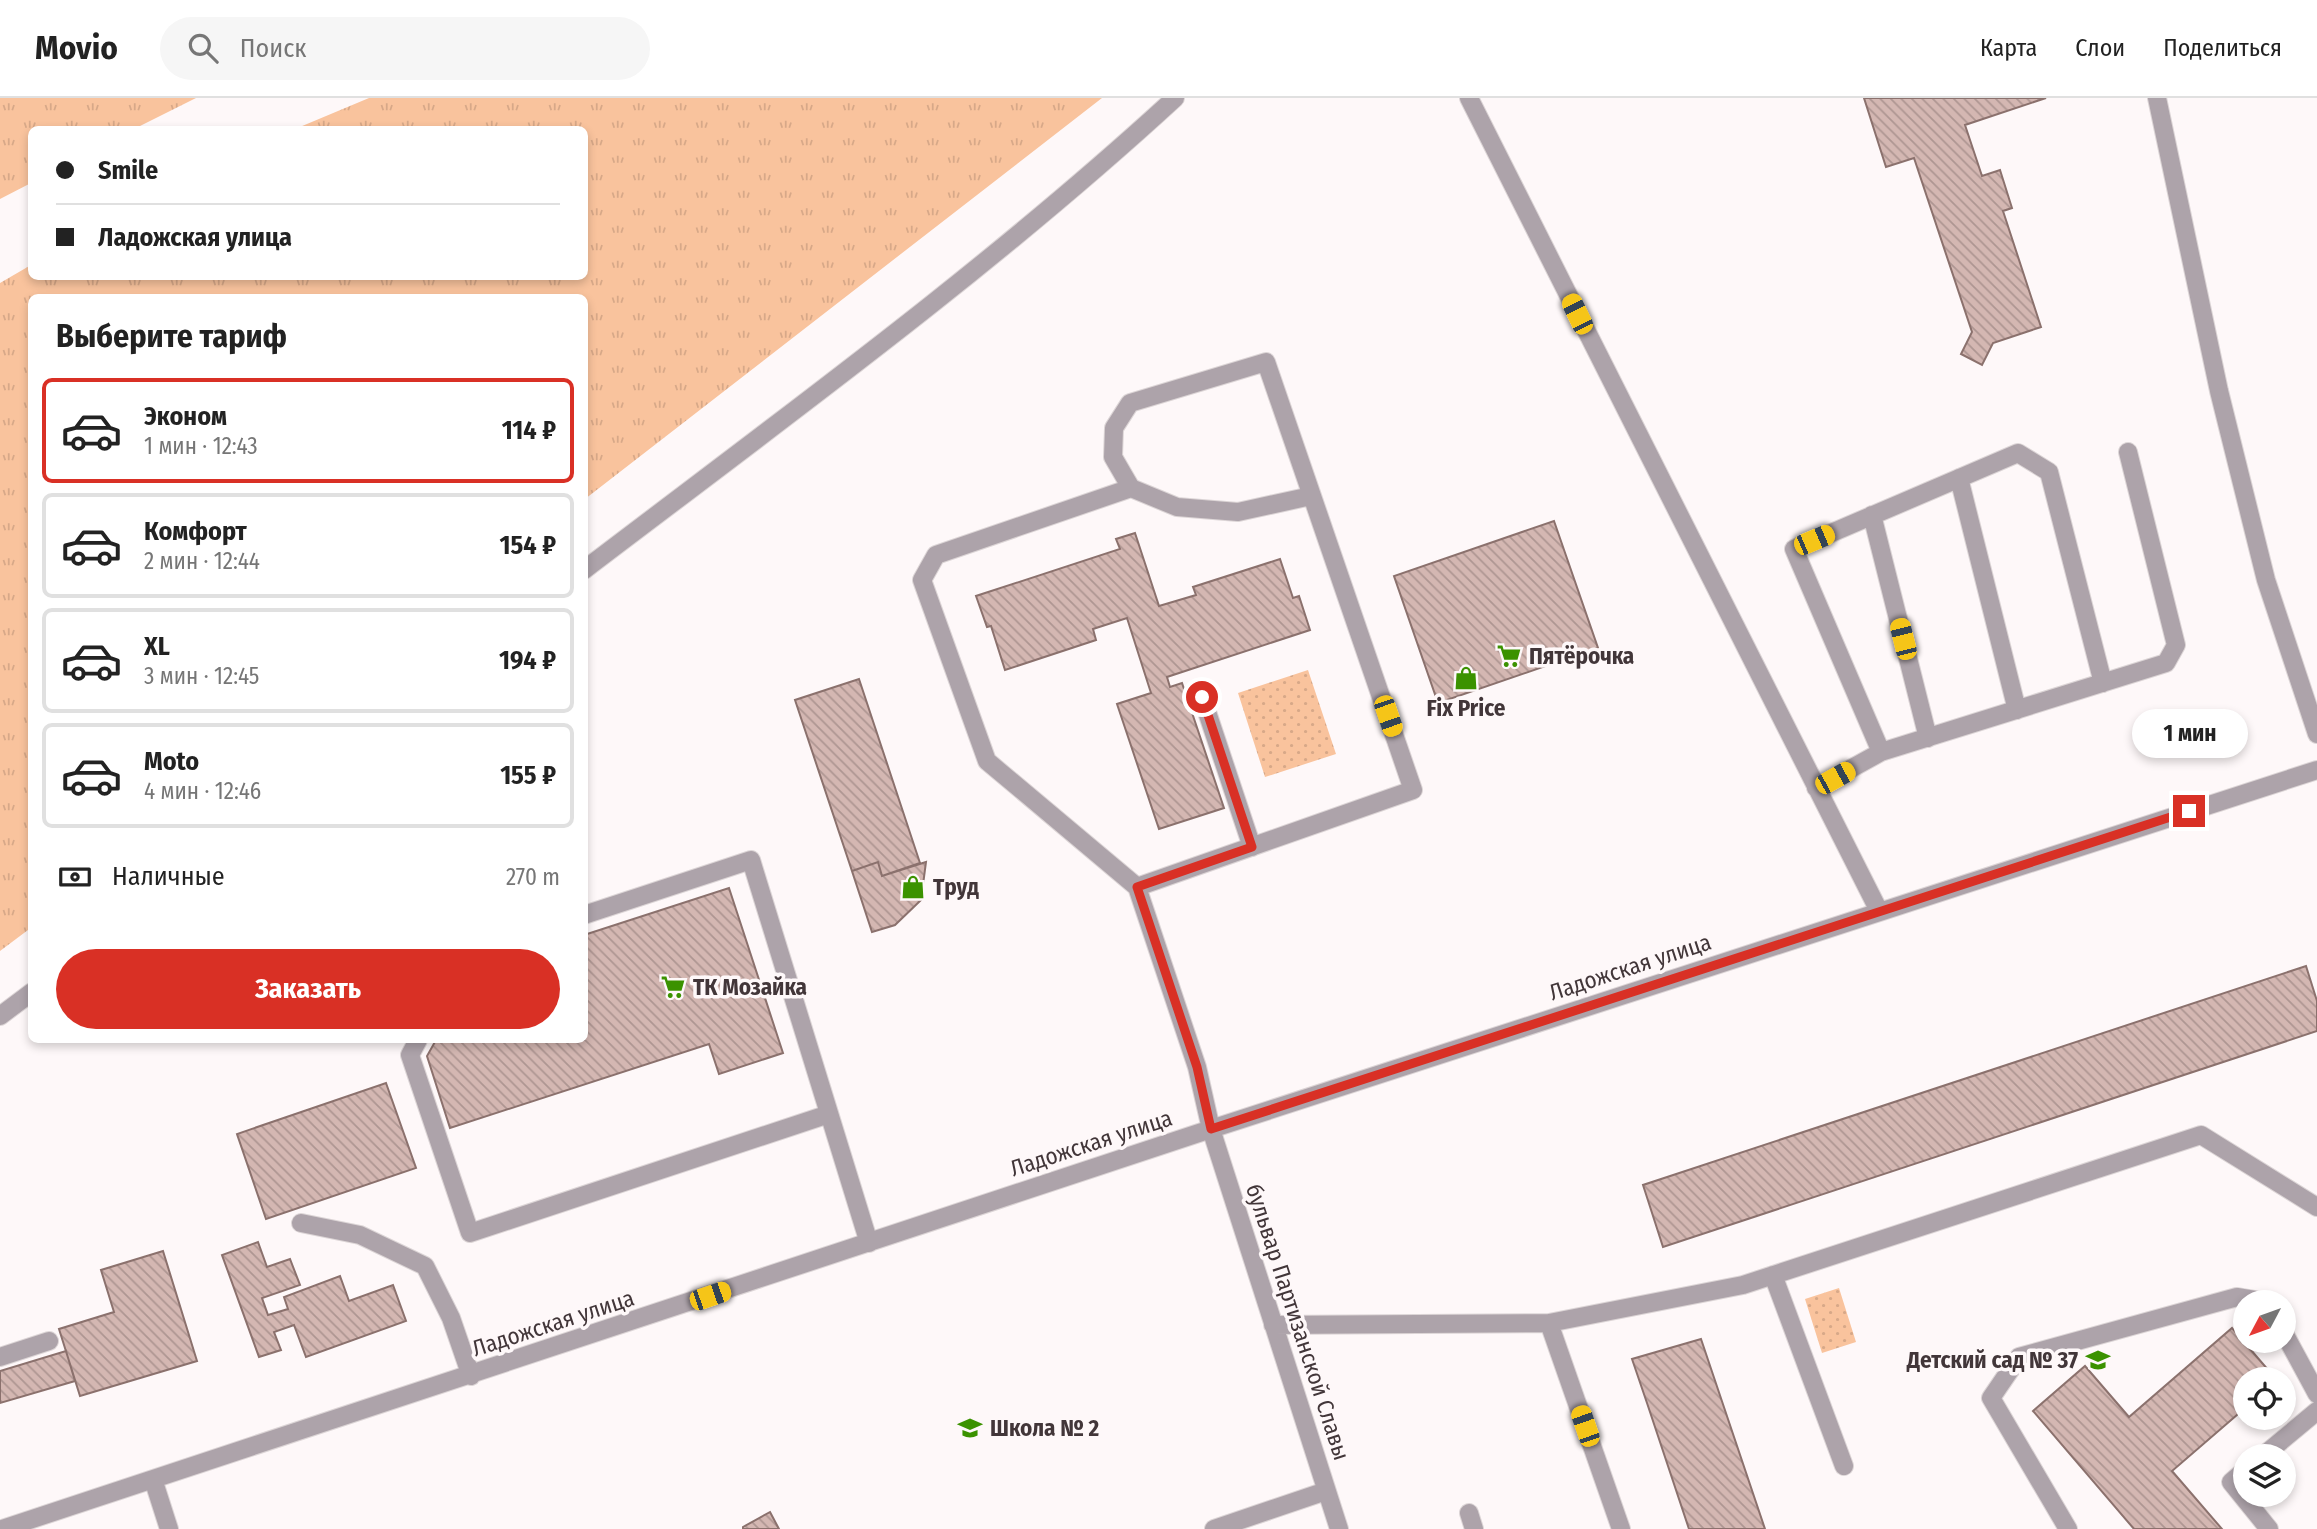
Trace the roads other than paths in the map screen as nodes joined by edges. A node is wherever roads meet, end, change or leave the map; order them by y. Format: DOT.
graph roads {
  1 [pos="1175,98"];
  2 [pos="1469,98"];
  3 [pos="2157,98"];
  4 [pos="2128,452"];
  5 [pos="1959,478"];
  6 [pos="1131,488"];
  7 [pos="1311,496"];
  8 [pos="1872,515"];
  9 [pos="588,567"];
  10 [pos="2103,683"];
  11 [pos="1202,697"];
  12 [pos="2017,710"];
  13 [pos="2316,724"];
  14 [pos="1928,738"];
  15 [pos="1881,752"];
  16 [pos="2317,770"];
  17 [pos="1816,789"];
  18 [pos="1252,847"];
  19 [pos="1137,887"];
  20 [pos="1879,912"];
  21 [pos="588,914"];
  22 [pos="28,995"];
  23 [pos="0,1016"];
  24 [pos="416,1043"];
  25 [pos="829,1114"];
  26 [pos="1211,1129"];
  27 [pos="2317,1207"];
  28 [pos="301,1223"];
  29 [pos="869,1243"];
  30 [pos="1773,1275"];
  31 [pos="2233,1298"];
  32 [pos="1549,1323"];
  33 [pos="1273,1325"];
  34 [pos="49,1341"];
  35 [pos="2295,1353"];
  36 [pos="0,1357"];
  37 [pos="471,1376"];
  38 [pos="2317,1394"];
  39 [pos="2317,1411"];
  40 [pos="2277,1444"];
  41 [pos="1844,1466"];
  42 [pos="153,1479"];
  43 [pos="1326,1490"];
  44 [pos="2251,1507"];
  45 [pos="2,1529"];
  46 [pos="169,1529"];
  47 [pos="1214,1529"];
  48 [pos="1339,1529"];
  49 [pos="1621,1529"];
  50 [pos="2068,1529"];
  51 [pos="2269,1529"];
  1 -- 9 [label="street"];
  2 -- 17 [label="street"];
  3 -- 13 [label="street"];
  4 -- 10 [label="street"];
  5 -- 8 [label="street"];
  5 -- 10 [label="street"];
  5 -- 12 [label="street"];
  6 -- 7 [label="street"];
  6 -- 7 [label="street"];
  6 -- 19 [label="street"];
  7 -- 18 [label="street"];
  8 -- 14 [label="street"];
  8 -- 15 [label="street"];
  10 -- 12 [label="street"];
  11 -- 18 [label="street"];
  12 -- 14 [label="street"];
  14 -- 15 [label="street"];
  15 -- 17 [label="street"];
  16 -- 20 [label="street, Ладожская улица"];
  17 -- 20 [label="street"];
  18 -- 19 [label="street"];
  19 -- 26 [label="street, бульвар Партизанской Славы"];
  20 -- 26 [label="street, Ладожская улица"];
  21 -- 25 [label="street"];
  22 -- 23 [label="street"];
  24 -- 25 [label="street"];
  25 -- 29 [label="street"];
  26 -- 29 [label="street, Ладожская улица"];
  26 -- 33 [label="street, бульвар Партизанской Славы"];
  27 -- 30 [label="street"];
  28 -- 37 [label="street"];
  29 -- 37 [label="street, Ладожская улица"];
  30 -- 32 [label="street"];
  30 -- 41 [label="street"];
  31 -- 50 [label="street"];
  32 -- 33 [label="street"];
  32 -- 49 [label="street"];
  33 -- 43 [label="street, бульвар Партизанской Славы"];
  34 -- 36 [label="street"];
  35 -- 38 [label="street"];
  37 -- 42 [label="street, Ладожская улица"];
  39 -- 40 [label="street"];
  42 -- 45 [label="street, Ладожская улица"];
  42 -- 46 [label="street"];
  43 -- 47 [label="street"];
  43 -- 48 [label="street, бульвар Партизанской Славы"];
  44 -- 51 [label="street"];
}
